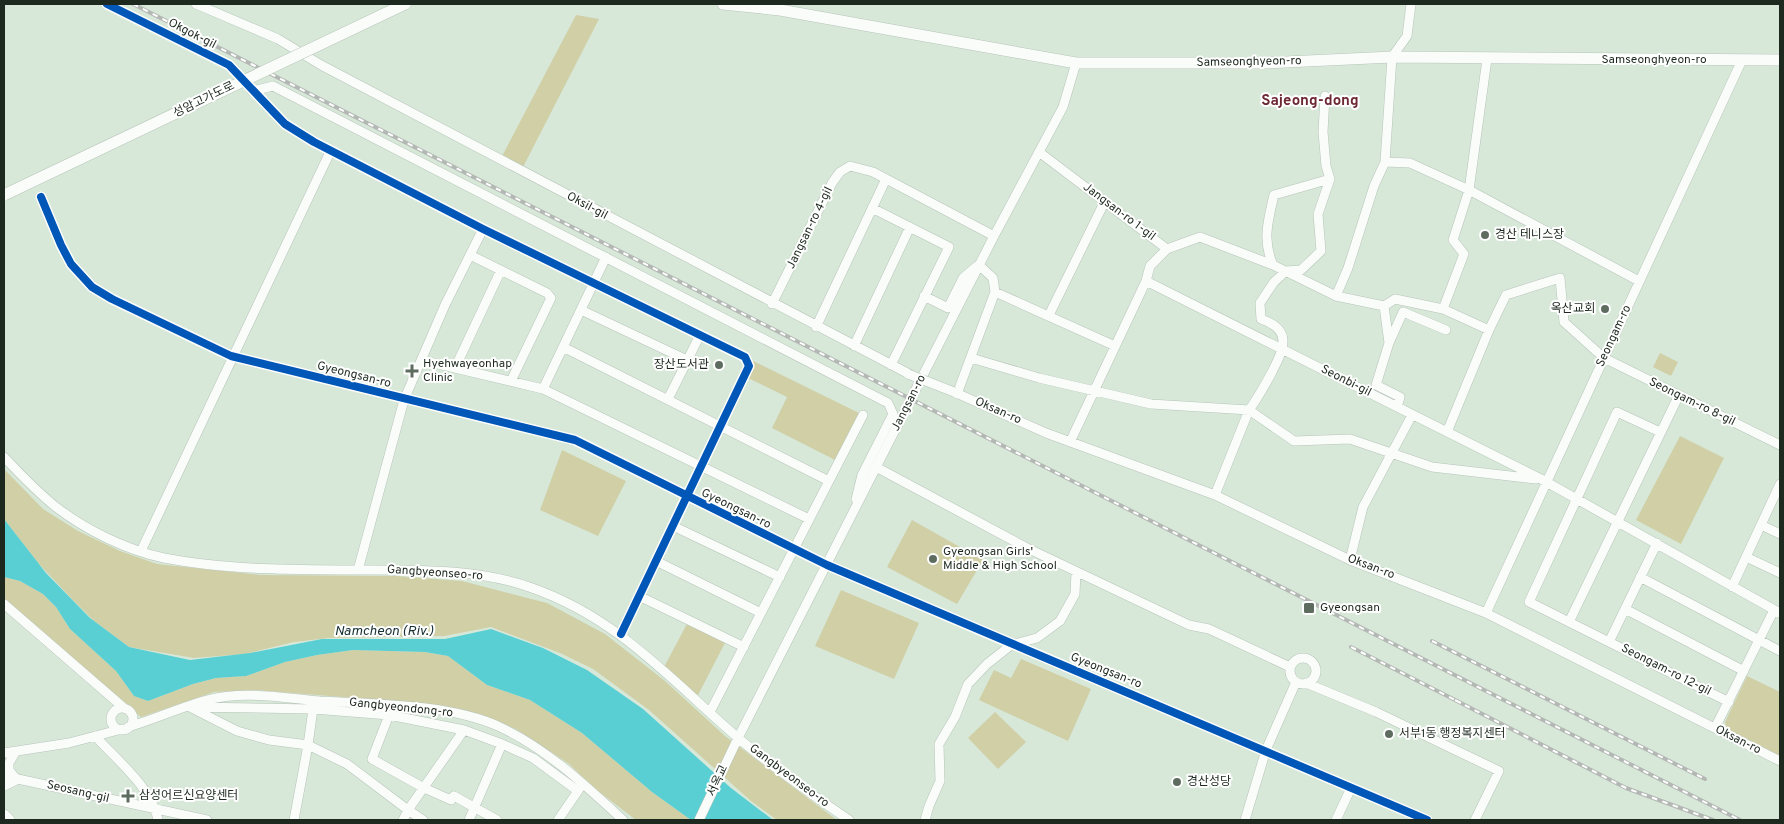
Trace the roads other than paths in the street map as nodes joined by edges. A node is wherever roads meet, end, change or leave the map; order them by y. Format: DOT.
graph roads {
  1 [pos="107,4"];
  2 [pos="196,4"];
  3 [pos="405,4"];
  4 [pos="724,4"];
  5 [pos="1411,4"];
  6 [pos="1392,58"];
  7 [pos="1487,59"];
  8 [pos="1742,60"];
  9 [pos="1780,60"];
  10 [pos="1076,63"];
  11 [pos="255,94"];
  12 [pos="1325,96"];
  13 [pos="331,150"];
  14 [pos="1039,152"];
  15 [pos="1385,162"];
  16 [pos="886,179"];
  17 [pos="1330,179"];
  18 [pos="1469,190"];
  19 [pos="4,195"];
  20 [pos="41,196"];
  21 [pos="1105,201"];
  22 [pos="872,208"];
  23 [pos="910,227"];
  24 [pos="483,229"];
  25 [pos="994,236"];
  26 [pos="1167,249"];
  27 [pos="470,255"];
  28 [pos="606,258"];
  29 [pos="981,264"];
  30 [pos="1273,265"];
  31 [pos="501,270"];
  32 [pos="1286,271"];
  33 [pos="1146,281"];
  34 [pos="1639,281"];
  35 [pos="593,283"];
  36 [pos="996,292"];
  37 [pos="924,296"];
  38 [pos="1336,296"];
  39 [pos="772,304"];
  40 [pos="1384,306"];
  41 [pos="1443,309"];
  42 [pos="581,310"];
  43 [pos="1049,315"];
  44 [pos="816,326"];
  45 [pos="1446,330"];
  46 [pos="1489,330"];
  47 [pos="700,335"];
  48 [pos="1389,342"];
  49 [pos="854,346"];
  50 [pos="1115,346"];
  51 [pos="563,348"];
  52 [pos="1284,349"];
  53 [pos="233,356"];
  54 [pos="971,358"];
  55 [pos="1604,358"];
  56 [pos="421,360"];
  57 [pos="687,360"];
  58 [pos="890,365"];
  59 [pos="455,368"];
  60 [pos="910,374"];
  61 [pos="511,381"];
  62 [pos="543,389"];
  63 [pos="1094,392"];
  64 [pos="956,393"];
  65 [pos="1679,395"];
  66 [pos="668,399"];
  67 [pos="404,400"];
  68 [pos="1397,407"];
  69 [pos="1249,410"];
  70 [pos="863,415"];
  71 [pos="1412,415"];
  72 [pos="721,426"];
  73 [pos="1447,432"];
  74 [pos="1660,432"];
  75 [pos="1070,442"];
  76 [pos="1780,445"];
  77 [pos="1391,452"];
  78 [pos="4,456"];
  79 [pos="702,466"];
  80 [pos="876,467"];
  81 [pos="829,481"];
  82 [pos="1544,481"];
  83 [pos="1779,489"];
  84 [pos="1214,495"];
  85 [pos="687,497"];
  86 [pos="1576,499"];
  87 [pos="853,513"];
  88 [pos="809,519"];
  89 [pos="1617,521"];
  90 [pos="1761,525"];
  91 [pos="673,526"];
  92 [pos="1780,534"];
  93 [pos="1657,543"];
  94 [pos="794,549"];
  95 [pos="141,550"];
  96 [pos="1746,557"];
  97 [pos="1350,560"];
  98 [pos="656,561"];
  99 [pos="827,566"];
  100 [pos="358,570"];
  101 [pos="1076,572"];
  102 [pos="1780,573"];
  103 [pos="780,577"];
  104 [pos="1640,577"];
  105 [pos="1732,587"];
  106 [pos="640,596"];
  107 [pos="4,604"];
  108 [pos="1625,609"];
  109 [pos="1777,612"];
  110 [pos="761,613"];
  111 [pos="1486,613"];
  112 [pos="1569,622"];
  113 [pos="621,634"];
  114 [pos="1759,641"];
  115 [pos="1609,642"];
  116 [pos="1011,645"];
  117 [pos="744,647"];
  118 [pos="1780,651"];
  119 [pos="1290,667"];
  120 [pos="1744,671"];
  121 [pos="1315,674"];
  122 [pos="1301,682"];
  123 [pos="110,697"];
  124 [pos="1349,699"];
  125 [pos="1728,702"];
  126 [pos="190,707"];
  127 [pos="124,708"];
  128 [pos="313,708"];
  129 [pos="710,712"];
  130 [pos="132,715"];
  131 [pos="389,715"];
  132 [pos="112,716"];
  133 [pos="150,720"];
  134 [pos="125,728"];
  135 [pos="1716,728"];
  136 [pos="464,730"];
  137 [pos="99,735"];
  138 [pos="737,739"];
  139 [pos="308,744"];
  140 [pos="502,744"];
  141 [pos="1266,750"];
  142 [pos="15,752"];
  143 [pos="4,753"];
  144 [pos="4,758"];
  145 [pos="1780,761"];
  146 [pos="7,779"];
  147 [pos="581,787"];
  148 [pos="424,788"];
  149 [pos="1351,788"];
  150 [pos="474,809"];
  151 [pos="156,810"];
  152 [pos="408,810"];
  153 [pos="4,815"];
  154 [pos="9,820"];
  155 [pos="158,820"];
  156 [pos="206,820"];
  157 [pos="294,820"];
  158 [pos="402,820"];
  159 [pos="423,820"];
  160 [pos="469,820"];
  161 [pos="497,820"];
  162 [pos="558,820"];
  163 [pos="623,820"];
  164 [pos="699,820"];
  165 [pos="850,820"];
  166 [pos="925,820"];
  167 [pos="1245,820"];
  168 [pos="1336,820"];
  169 [pos="1427,820"];
  170 [pos="1475,820"];
  1 -- 11 [label="street, Okgok-gil"];
  2 -- 39 [label="street, Oksil-gil"];
  3 -- 19 [label="main road, 성암고가도로, bridge"];
  4 -- 10 [label="main road, Samseonghyeon-ro"];
  5 -- 6 [label="street"];
  6 -- 7 [label="main road, Samseonghyeon-ro"];
  6 -- 10 [label="main road, Samseonghyeon-ro"];
  6 -- 15 [label="street"];
  7 -- 8 [label="main road, Samseonghyeon-ro"];
  7 -- 18 [label="street"];
  8 -- 9 [label="main road, Samseonghyeon-ro"];
  8 -- 34 [label="street, Seongam-ro"];
  10 -- 14 [label="street, Jangsan-ro"];
  11 -- 13 [label="street, Okgok-gil"];
  11 -- 28 [label="street"];
  12 -- 17 [label="street"];
  13 -- 24 [label="street, Okgok-gil"];
  13 -- 53 [label="street"];
  14 -- 21 [label="street, Jangsan-ro 1-gil"];
  14 -- 25 [label="street, Jangsan-ro"];
  15 -- 18 [label="street"];
  15 -- 38 [label="street"];
  16 -- 22 [label="street"];
  16 -- 25 [label="street, Jangsan-ro 4-gil"];
  16 -- 39 [label="street, Jangsan-ro 4-gil"];
  17 -- 30 [label="street"];
  17 -- 32 [label="street"];
  18 -- 34 [label="street"];
  18 -- 41 [label="street"];
  20 -- 53 [label="street, Gyeongsan-ro"];
  21 -- 26 [label="street, Jangsan-ro 1-gil"];
  21 -- 43 [label="street"];
  22 -- 23 [label="street"];
  22 -- 44 [label="street"];
  23 -- 37 [label="street"];
  23 -- 49 [label="street"];
  24 -- 27 [label="street"];
  24 -- 35 [label="street, Okgok-gil"];
  25 -- 29 [label="street, Jangsan-ro"];
  26 -- 30 [label="street"];
  26 -- 33 [label="street, Jangsan-ro 1-gil"];
  27 -- 31 [label="street"];
  27 -- 56 [label="street"];
  28 -- 35 [label="street"];
  28 -- 87 [label="street"];
  29 -- 36 [label="street"];
  29 -- 37 [label="street"];
  29 -- 80 [label="street, Jangsan-ro"];
  30 -- 32 [label="street"];
  31 -- 59 [label="street"];
  31 -- 61 [label="street"];
  32 -- 38 [label="street"];
  32 -- 52 [label="street"];
  33 -- 50 [label="street, Jangsan-ro 1-gil"];
  33 -- 52 [label="street, Seonbi-gil"];
  34 -- 55 [label="street, Seongam-ro"];
  35 -- 42 [label="street"];
  35 -- 47 [label="street, Okgok-gil"];
  36 -- 43 [label="street"];
  36 -- 54 [label="street"];
  37 -- 58 [label="street"];
  38 -- 40 [label="street"];
  39 -- 44 [label="street, Oksil-gil"];
  40 -- 41 [label="street"];
  40 -- 48 [label="street"];
  41 -- 46 [label="street"];
  42 -- 51 [label="street"];
  42 -- 57 [label="street"];
  43 -- 50 [label="street"];
  44 -- 49 [label="street, Oksil-gil"];
  45 -- 48 [label="street"];
  46 -- 55 [label="street, Seongam-ro 8-gil"];
  46 -- 73 [label="street"];
  47 -- 57 [label="street"];
  47 -- 72 [label="street, Okgok-gil"];
  48 -- 68 [label="street"];
  49 -- 58 [label="street, Oksil-gil"];
  50 -- 63 [label="street, Jangsan-ro 1-gil"];
  51 -- 62 [label="street"];
  51 -- 66 [label="street"];
  52 -- 68 [label="street, Seonbi-gil"];
  52 -- 69 [label="street"];
  53 -- 67 [label="street, Gyeongsan-ro"];
  53 -- 95 [label="street"];
  54 -- 63 [label="street"];
  54 -- 64 [label="street"];
  55 -- 65 [label="street, Seongam-ro 8-gil"];
  55 -- 82 [label="street, Seongam-ro"];
  56 -- 59 [label="street"];
  56 -- 67 [label="street"];
  57 -- 66 [label="street"];
  58 -- 60 [label="street, Oksil-gil"];
  59 -- 61 [label="street"];
  60 -- 64 [label="street, Oksan-ro, bridge"];
  61 -- 62 [label="street"];
  62 -- 79 [label="street"];
  63 -- 69 [label="street"];
  63 -- 75 [label="street, Jangsan-ro 1-gil"];
  64 -- 75 [label="street, Oksan-ro"];
  65 -- 74 [label="street"];
  65 -- 76 [label="street, Seongam-ro 8-gil"];
  66 -- 72 [label="street"];
  67 -- 85 [label="street, Gyeongsan-ro"];
  67 -- 100 [label="street"];
  68 -- 71 [label="street, Seonbi-gil"];
  69 -- 77 [label="street"];
  69 -- 84 [label="street"];
  70 -- 81 [label="street"];
  71 -- 73 [label="street, Seonbi-gil"];
  71 -- 77 [label="street"];
  72 -- 79 [label="street"];
  72 -- 81 [label="street"];
  73 -- 82 [label="street, Seonbi-gil"];
  74 -- 86 [label="street"];
  74 -- 89 [label="street"];
  75 -- 84 [label="street, Oksan-ro"];
  77 -- 82 [label="street"];
  77 -- 97 [label="street"];
  78 -- 95 [label="street, Gangbyeonseo-ro"];
  79 -- 85 [label="street"];
  79 -- 88 [label="street"];
  80 -- 87 [label="street, Jangsan-ro"];
  80 -- 101 [label="street"];
  81 -- 88 [label="street"];
  82 -- 86 [label="street"];
  82 -- 111 [label="street, Seongam-ro"];
  83 -- 90 [label="street"];
  84 -- 97 [label="street, Oksan-ro"];
  85 -- 91 [label="street"];
  85 -- 94 [label="street, Gyeongsan-ro"];
  86 -- 89 [label="street"];
  86 -- 112 [label="street"];
  87 -- 99 [label="street, Jangsan-ro"];
  88 -- 94 [label="street"];
  89 -- 93 [label="street"];
  89 -- 112 [label="street"];
  90 -- 92 [label="street"];
  90 -- 96 [label="street"];
  91 -- 98 [label="street"];
  91 -- 103 [label="street"];
  93 -- 104 [label="street, Seongam-ro 12-gil"];
  93 -- 105 [label="street"];
  94 -- 99 [label="street, Gyeongsan-ro"];
  94 -- 103 [label="street"];
  95 -- 100 [label="street, Gangbyeonseo-ro"];
  96 -- 102 [label="street"];
  96 -- 105 [label="street"];
  97 -- 111 [label="street, Oksan-ro"];
  98 -- 106 [label="street"];
  98 -- 110 [label="street"];
  99 -- 116 [label="street, Gyeongsan-ro"];
  99 -- 138 [label="street, Jangsan-ro"];
  100 -- 113 [label="street, Gangbyeonseo-ro"];
  101 -- 116 [label="street"];
  101 -- 119 [label="street"];
  103 -- 110 [label="street"];
  104 -- 108 [label="street, Seongam-ro 12-gil"];
  104 -- 114 [label="street"];
  105 -- 109 [label="street"];
  106 -- 113 [label="street"];
  106 -- 117 [label="street"];
  107 -- 123 [label="street"];
  108 -- 115 [label="street, Seongam-ro 12-gil"];
  108 -- 120 [label="street"];
  109 -- 114 [label="street"];
  110 -- 117 [label="street"];
  111 -- 135 [label="street, Oksan-ro"];
  112 -- 115 [label="street"];
  113 -- 129 [label="street, Gangbyeonseo-ro"];
  114 -- 118 [label="street"];
  114 -- 120 [label="street"];
  115 -- 125 [label="street, Seongam-ro 12-gil"];
  116 -- 141 [label="street, Gyeongsan-ro"];
  116 -- 166 [label="street"];
  117 -- 129 [label="street"];
  119 -- 121 [label="street"];
  119 -- 122 [label="street"];
  120 -- 125 [label="street"];
  121 -- 122 [label="street"];
  121 -- 124 [label="street"];
  122 -- 124 [label="street"];
  122 -- 141 [label="street"];
  123 -- 127 [label="street"];
  123 -- 132 [label="street"];
  124 -- 170 [label="street"];
  125 -- 135 [label="street"];
  126 -- 128 [label="street"];
  126 -- 133 [label="street, Gangbyeondong-ro"];
  126 -- 139 [label="street"];
  126 -- 147 [label="street, Gangbyeondong-ro"];
  127 -- 130 [label="street"];
  127 -- 132 [label="street"];
  128 -- 131 [label="street"];
  128 -- 139 [label="street"];
  129 -- 138 [label="street, Gangbyeonseo-ro"];
  130 -- 133 [label="street"];
  130 -- 134 [label="street"];
  131 -- 136 [label="street"];
  131 -- 148 [label="street"];
  132 -- 134 [label="street"];
  132 -- 137 [label="street"];
  133 -- 134 [label="street, Gangbyeondong-ro"];
  134 -- 137 [label="street, Gangbyeondong-ro"];
  135 -- 145 [label="street, Oksan-ro"];
  136 -- 140 [label="street"];
  136 -- 148 [label="street"];
  137 -- 142 [label="street, Gangbyeondong-ro"];
  137 -- 151 [label="street"];
  138 -- 164 [label="street, 서옥교"];
  138 -- 165 [label="street, Gangbyeonseo-ro"];
  139 -- 152 [label="street"];
  139 -- 157 [label="street"];
  140 -- 147 [label="street"];
  140 -- 150 [label="street"];
  141 -- 149 [label="street, Gyeongsan-ro"];
  141 -- 167 [label="street"];
  142 -- 143 [label="street, Gangbyeondong-ro"];
  142 -- 144 [label="street, Gangbyeondong-ro"];
  142 -- 146 [label="street"];
  146 -- 151 [label="street, Seosang-gil"];
  147 -- 162 [label="street"];
  147 -- 163 [label="street, Gangbyeondong-ro"];
  148 -- 150 [label="street"];
  148 -- 152 [label="street"];
  149 -- 168 [label="street"];
  149 -- 169 [label="street, Gyeongsan-ro"];
  150 -- 160 [label="street"];
  150 -- 161 [label="street"];
  151 -- 155 [label="street"];
  151 -- 156 [label="street, Seosang-gil"];
  152 -- 158 [label="street"];
  152 -- 159 [label="street"];
  153 -- 154 [label="main road"];
}
